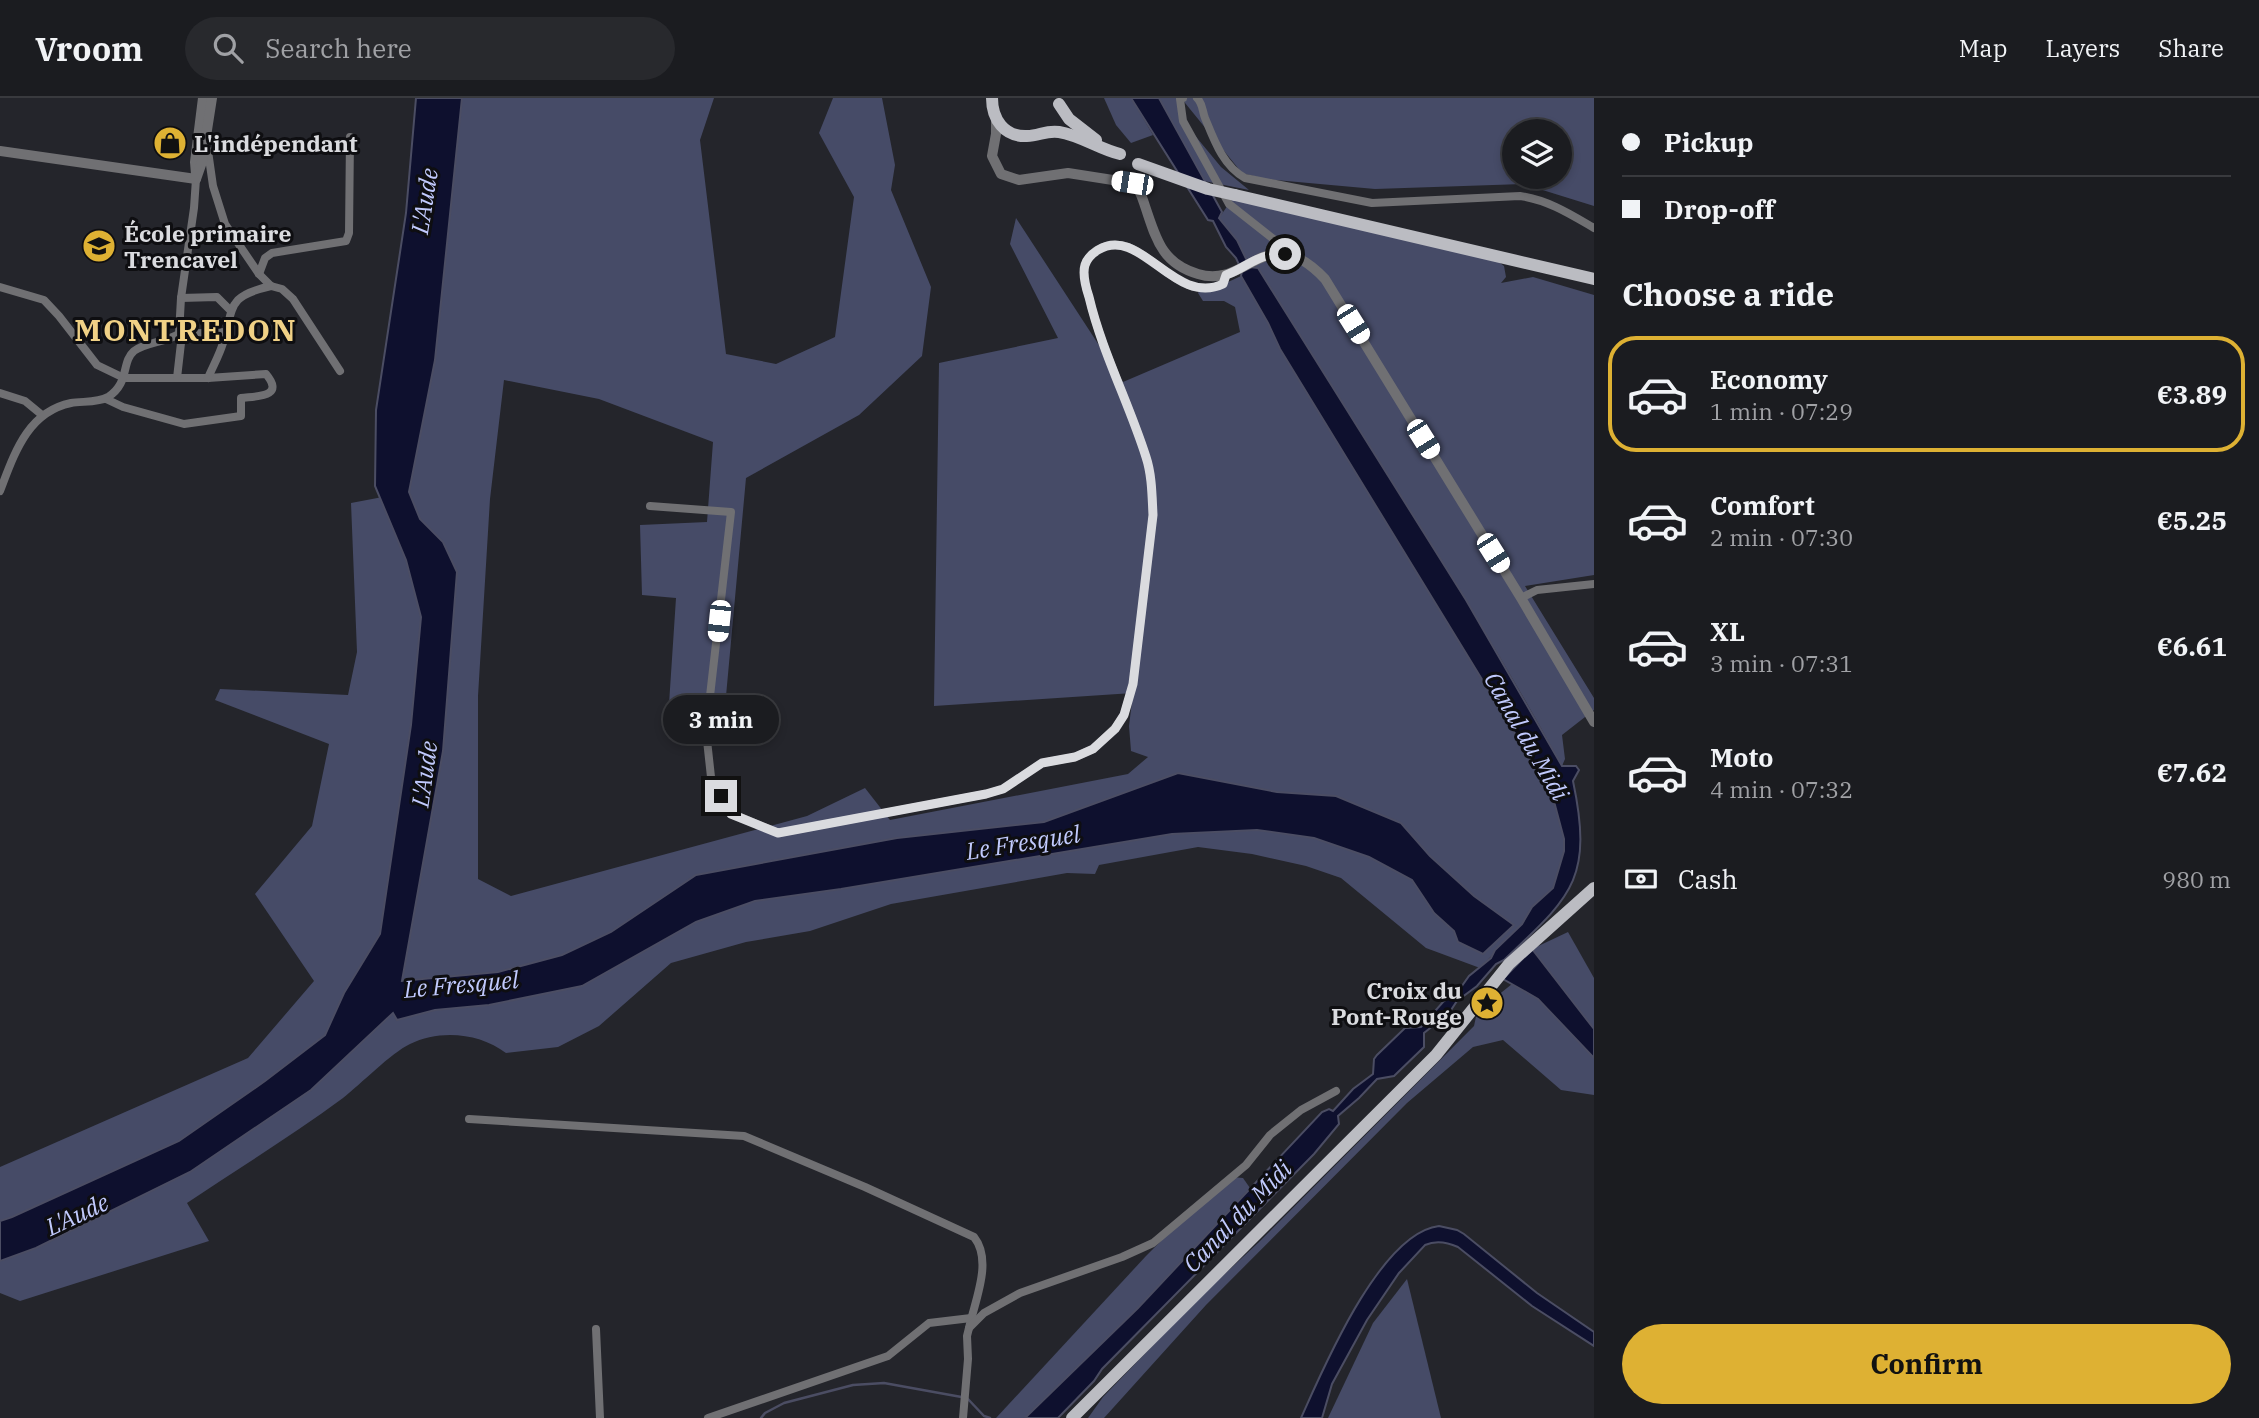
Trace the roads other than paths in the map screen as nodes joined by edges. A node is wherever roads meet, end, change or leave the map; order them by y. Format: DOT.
graph roads {
  1 [pos="203,98"];
  2 [pos="212,98"];
  3 [pos="991,98"];
  4 [pos="1183,98"];
  5 [pos="1197,98"];
  6 [pos="1059,101"];
  7 [pos="996,120"];
  8 [pos="1045,131"];
  9 [pos="1018,136"];
  10 [pos="350,137"];
  11 [pos="201,144"];
  12 [pos="0,151"];
  13 [pos="1120,154"];
  14 [pos="996,167"];
  15 [pos="196,178"];
  16 [pos="1594,228"];
  17 [pos="1276,254"];
  18 [pos="1230,273"];
  19 [pos="259,274"];
  20 [pos="1594,279"];
  21 [pos="271,286"];
  22 [pos="0,287"];
  23 [pos="181,298"];
  24 [pos="230,310"];
  25 [pos="227,331"];
  26 [pos="179,334"];
  27 [pos="340,371"];
  28 [pos="124,378"];
  29 [pos="177,378"];
  30 [pos="208,379"];
  31 [pos="0,393"];
  32 [pos="106,399"];
  33 [pos="42,415"];
  34 [pos="0,491"];
  35 [pos="650,506"];
  36 [pos="1594,584"];
  37 [pos="1521,598"];
  38 [pos="1594,722"];
  39 [pos="1594,888"];
  40 [pos="1336,1091"];
  41 [pos="469,1119"];
  42 [pos="970,1323"];
  43 [pos="596,1329"];
  44 [pos="600,1418"];
  45 [pos="708,1418"];
  46 [pos="963,1418"];
  47 [pos="1072,1418"];
  1 -- 11 [label="street"];
  2 -- 11 [label="street"];
  3 -- 7 [label="main road"];
  4 -- 17 [label="street"];
  5 -- 16 [label="street"];
  6 -- 8 [label="main road"];
  6 -- 13 [label="main road"];
  7 -- 9 [label="main road"];
  7 -- 14 [label="street"];
  8 -- 9 [label="main road"];
  8 -- 13 [label="main road"];
  9 -- 14 [label="street"];
  10 -- 19 [label="street"];
  11 -- 15 [label="street"];
  11 -- 19 [label="street"];
  12 -- 15 [label="street"];
  13 -- 20 [label="main road, bridge"];
  14 -- 18 [label="street"];
  15 -- 23 [label="street"];
  17 -- 18 [label="street"];
  17 -- 37 [label="street"];
  18 -- 35 [label="street"];
  19 -- 21 [label="street"];
  21 -- 24 [label="street"];
  21 -- 27 [label="street"];
  22 -- 28 [label="street"];
  23 -- 24 [label="street"];
  23 -- 26 [label="street"];
  24 -- 25 [label="street"];
  25 -- 26 [label="street"];
  25 -- 30 [label="street"];
  26 -- 28 [label="street"];
  26 -- 29 [label="street"];
  28 -- 29 [label="street"];
  28 -- 32 [label="street"];
  29 -- 30 [label="street"];
  30 -- 32 [label="street"];
  31 -- 33 [label="street"];
  32 -- 33 [label="street"];
  33 -- 34 [label="street"];
  36 -- 37 [label="street"];
  37 -- 38 [label="street"];
  39 -- 47 [label="main road"];
  40 -- 42 [label="street"];
  41 -- 42 [label="street"];
  42 -- 45 [label="street"];
  42 -- 46 [label="street"];
  43 -- 44 [label="street"];
}
